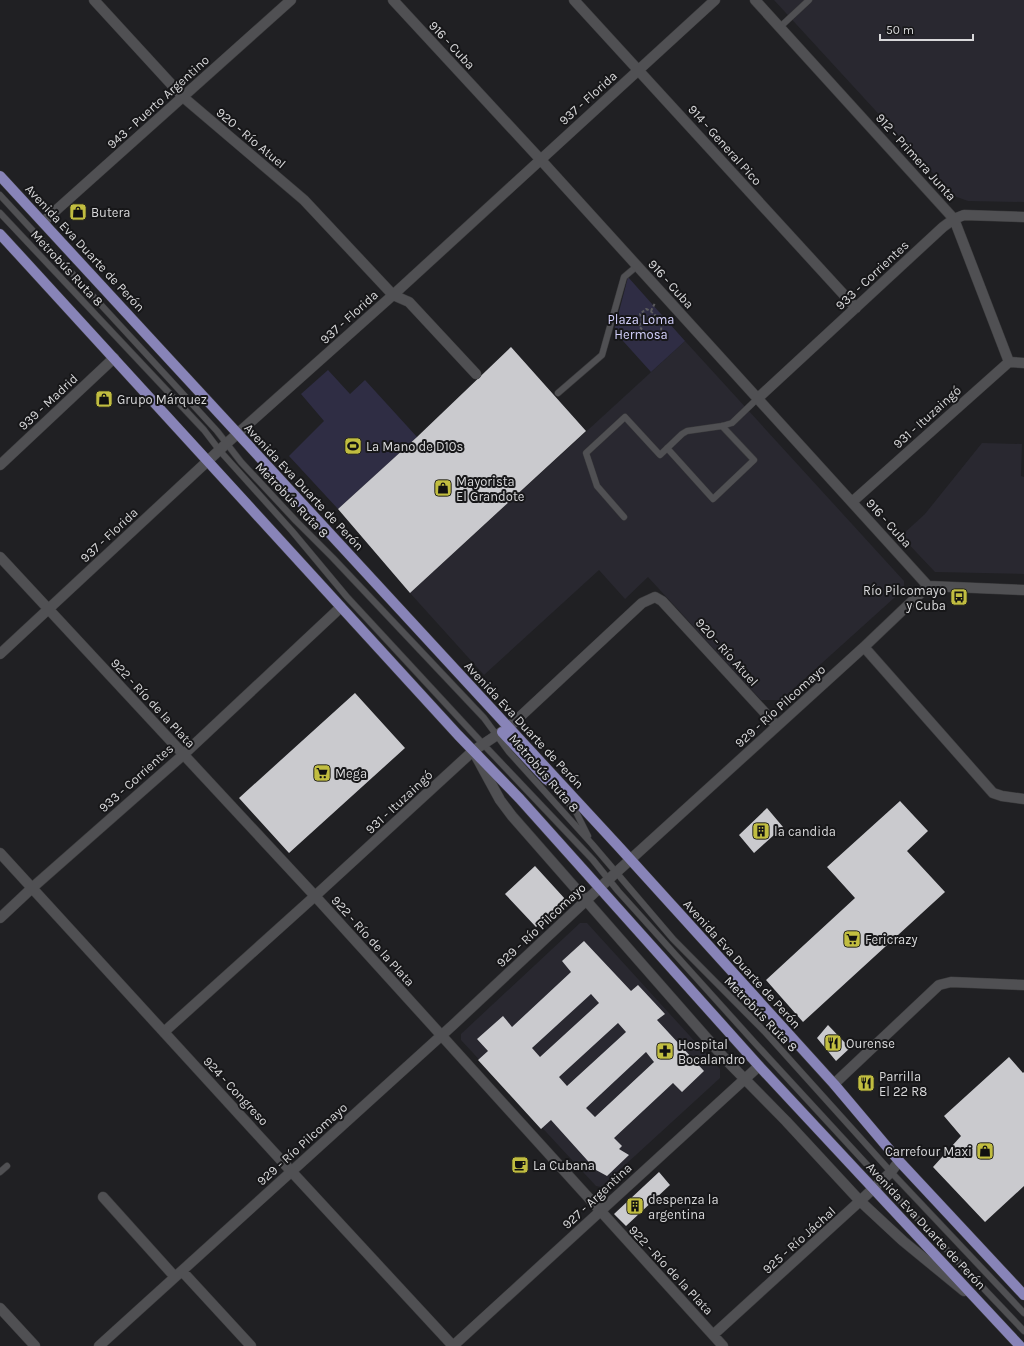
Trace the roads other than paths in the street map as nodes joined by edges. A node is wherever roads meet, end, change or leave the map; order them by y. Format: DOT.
graph roads {
  1 [pos="94,0"];
  2 [pos="291,0"];
  3 [pos="393,0"];
  4 [pos="574,0"];
  5 [pos="715,0"];
  6 [pos="755,0"];
  7 [pos="809,0"];
  8 [pos="780,27"];
  9 [pos="638,70"];
  10 [pos="183,97"];
  11 [pos="540,159"];
  12 [pos="0,176"];
  13 [pos="0,195"];
  14 [pos="0,213"];
  15 [pos="959,217"];
  16 [pos="1024,217"];
  17 [pos="43,222"];
  18 [pos="0,234"];
  19 [pos="637,266"];
  20 [pos="393,295"];
  21 [pos="856,308"];
  22 [pos="114,358"];
  23 [pos="1009,362"];
  24 [pos="1024,363"];
  25 [pos="476,374"];
  26 [pos="558,393"];
  27 [pos="757,399"];
  28 [pos="722,426"];
  29 [pos="238,434"];
  30 [pos="228,443"];
  31 [pos="667,448"];
  32 [pos="220,451"];
  33 [pos="209,461"];
  34 [pos="0,465"];
  35 [pos="852,502"];
  36 [pos="624,517"];
  37 [pos="0,557"];
  38 [pos="928,586"];
  39 [pos="1024,590"];
  40 [pos="656,597"];
  41 [pos="341,607"];
  42 [pos="49,609"];
  43 [pos="864,647"];
  44 [pos="0,654"];
  45 [pos="777,726"];
  46 [pos="503,731"];
  47 [pos="483,744"];
  48 [pos="473,751"];
  49 [pos="182,755"];
  50 [pos="546,779"];
  51 [pos="570,794"];
  52 [pos="1024,799"];
  53 [pos="592,844"];
  54 [pos="0,853"];
  55 [pos="630,859"];
  56 [pos="612,876"];
  57 [pos="600,887"];
  58 [pos="32,888"];
  59 [pos="315,896"];
  60 [pos="586,900"];
  61 [pos="0,918"];
  62 [pos="1024,985"];
  63 [pos="164,1032"];
  64 [pos="441,1036"];
  65 [pos="758,1066"];
  66 [pos="744,1079"];
  67 [pos="834,1084"];
  68 [pos="898,1161"];
  69 [pos="7,1166"];
  70 [pos="291,1171"];
  71 [pos="0,1172"];
  72 [pos="891,1172"];
  73 [pos="882,1179"];
  74 [pos="872,1189"];
  75 [pos="103,1197"];
  76 [pos="860,1201"];
  77 [pos="599,1211"];
  78 [pos="179,1274"];
  79 [pos="1024,1295"];
  80 [pos="0,1308"];
  81 [pos="988,1311"];
  82 [pos="1024,1313"];
  83 [pos="1024,1331"];
  84 [pos="713,1335"];
  85 [pos="35,1346"];
  86 [pos="99,1346"];
  87 [pos="251,1346"];
  88 [pos="453,1346"];
  89 [pos="723,1346"];
  90 [pos="1020,1346"];
  1 -- 10 [label="street, 920 - Río Atuel"];
  2 -- 10 [label="street, 943 - Puerto Argentino"];
  3 -- 11 [label="street, 916 - Cuba"];
  4 -- 9 [label="street, 914 - General Pico"];
  5 -- 9 [label="street, 937 - Florida"];
  6 -- 8 [label="street, 912 - Primera Junta"];
  7 -- 8 [label="lane"];
  8 -- 15 [label="street, 912 - Primera Junta"];
  9 -- 11 [label="street, 937 - Florida"];
  9 -- 21 [label="street, 914 - General Pico"];
  10 -- 17 [label="street, 943 - Puerto Argentino"];
  10 -- 20 [label="street, 920 - Río Atuel"];
  11 -- 19 [label="street, 916 - Cuba"];
  11 -- 20 [label="street, 937 - Florida"];
  12 -- 17 [label="main road, Avenida Eva Duarte de Perón"];
  13 -- 30 [label="lane, Metrobús Ruta 8"];
  14 -- 32 [label="lane, Metrobús Ruta 8"];
  15 -- 16 [label="street"];
  15 -- 21 [label="street, 933 - Corrientes"];
  15 -- 23 [label="street, 912 - Primera Junta"];
  17 -- 29 [label="main road, Avenida Eva Duarte de Perón"];
  18 -- 22 [label="main road, Avenida Eva Duarte de Perón"];
  19 -- 26 [label="lane"];
  19 -- 27 [label="street, 916 - Cuba"];
  20 -- 25 [label="street, 920 - Río Atuel"];
  20 -- 29 [label="street, 937 - Florida"];
  21 -- 27 [label="street, 933 - Corrientes"];
  22 -- 33 [label="main road, Avenida Eva Duarte de Perón"];
  22 -- 34 [label="street, 939 - Madrid"];
  23 -- 24 [label="street"];
  23 -- 35 [label="street, 931 - Ituzaingó"];
  27 -- 28 [label="lane"];
  27 -- 35 [label="street, 916 - Cuba"];
  28 -- 31 [label="lane"];
  28 -- 31 [label="lane"];
  29 -- 30 [label="street, 937 - Florida"];
  29 -- 46 [label="main road, Avenida Eva Duarte de Perón"];
  30 -- 32 [label="street, 937 - Florida"];
  30 -- 46 [label="lane, Metrobús Ruta 8"];
  31 -- 36 [label="lane"];
  32 -- 33 [label="street, 937 - Florida"];
  32 -- 47 [label="lane, Metrobús Ruta 8"];
  33 -- 41 [label="main road, Avenida Eva Duarte de Perón"];
  33 -- 42 [label="street, 937 - Florida"];
  35 -- 38 [label="street, 916 - Cuba"];
  37 -- 42 [label="street, 922 - Río de la Plata"];
  38 -- 39 [label="street"];
  38 -- 43 [label="street, 929 - Río Pilcomayo"];
  40 -- 45 [label="street, 920 - Río Atuel"];
  40 -- 46 [label="street, 931 - Ituzaingó"];
  41 -- 48 [label="main road, Avenida Eva Duarte de Perón"];
  41 -- 49 [label="street, 933 - Corrientes"];
  42 -- 44 [label="street, 937 - Florida"];
  42 -- 49 [label="street, 922 - Río de la Plata"];
  43 -- 45 [label="street, 929 - Río Pilcomayo"];
  43 -- 52 [label="street"];
  45 -- 55 [label="street, 929 - Río Pilcomayo"];
  46 -- 47 [label="street, 931 - Ituzaingó"];
  46 -- 50 [label="main road"];
  46 -- 51 [label="main road, Avenida Eva Duarte de Perón"];
  46 -- 53 [label="lane, Metrobús Ruta 8"];
  47 -- 48 [label="street, 931 - Ituzaingó"];
  47 -- 56 [label="lane, Metrobús Ruta 8"];
  48 -- 57 [label="main road, Avenida Eva Duarte de Perón"];
  48 -- 59 [label="street, 931 - Ituzaingó"];
  48 -- 60 [label="street, Avenida Eva Duarte de Perón"];
  49 -- 58 [label="street, 933 - Corrientes"];
  49 -- 59 [label="street, 922 - Río de la Plata"];
  50 -- 51 [label="main road"];
  50 -- 53 [label="lane"];
  51 -- 55 [label="main road, Avenida Eva Duarte de Perón"];
  53 -- 56 [label="lane, Metrobús Ruta 8"];
  54 -- 58 [label="street, 924 - Congreso"];
  55 -- 56 [label="street, 929 - Río Pilcomayo"];
  55 -- 67 [label="main road, Avenida Eva Duarte de Perón"];
  56 -- 57 [label="street, 929 - Río Pilcomayo"];
  56 -- 72 [label="lane, Metrobús Ruta 8"];
  56 -- 73 [label="lane, Metrobús Ruta 8"];
  57 -- 60 [label="street, 929 - Río Pilcomayo"];
  57 -- 65 [label="main road, Avenida Eva Duarte de Perón"];
  58 -- 61 [label="street, 933 - Corrientes"];
  58 -- 63 [label="street, 924 - Congreso"];
  59 -- 63 [label="street, 931 - Ituzaingó"];
  59 -- 64 [label="street, 922 - Río de la Plata"];
  60 -- 64 [label="street, 929 - Río Pilcomayo"];
  60 -- 66 [label="street, Avenida Eva Duarte de Perón"];
  62 -- 67 [label="street"];
  63 -- 70 [label="street, 924 - Congreso"];
  64 -- 70 [label="street, 929 - Río Pilcomayo"];
  64 -- 77 [label="street, 922 - Río de la Plata"];
  65 -- 66 [label="street, 927 - Argentina"];
  65 -- 74 [label="main road, Avenida Eva Duarte de Perón"];
  66 -- 76 [label="street, Avenida Eva Duarte de Perón"];
  66 -- 77 [label="street, 927 - Argentina"];
  67 -- 68 [label="main road, Avenida Eva Duarte de Perón"];
  68 -- 72 [label="street, 925 - Río Jáchal"];
  68 -- 79 [label="main road, Avenida Eva Duarte de Perón"];
  69 -- 71 [label="lane"];
  70 -- 78 [label="street, 929 - Río Pilcomayo"];
  70 -- 88 [label="street, 924 - Congreso"];
  72 -- 73 [label="street, 925 - Río Jáchal"];
  72 -- 82 [label="lane, Metrobús Ruta 8"];
  73 -- 74 [label="street, 925 - Río Jáchal"];
  73 -- 83 [label="lane, Metrobús Ruta 8"];
  74 -- 76 [label="street, 925 - Río Jáchal"];
  74 -- 81 [label="main road, Avenida Eva Duarte de Perón"];
  75 -- 78 [label="street"];
  76 -- 81 [label="street, Avenida Eva Duarte de Perón"];
  76 -- 84 [label="street, 925 - Río Jáchal"];
  77 -- 84 [label="street, 922 - Río de la Plata"];
  77 -- 88 [label="street, 927 - Argentina"];
  78 -- 86 [label="street, 929 - Río Pilcomayo"];
  78 -- 87 [label="street"];
  80 -- 85 [label="street"];
  81 -- 90 [label="main road, Avenida Eva Duarte de Perón"];
  84 -- 89 [label="street, 922 - Río de la Plata"];
}
